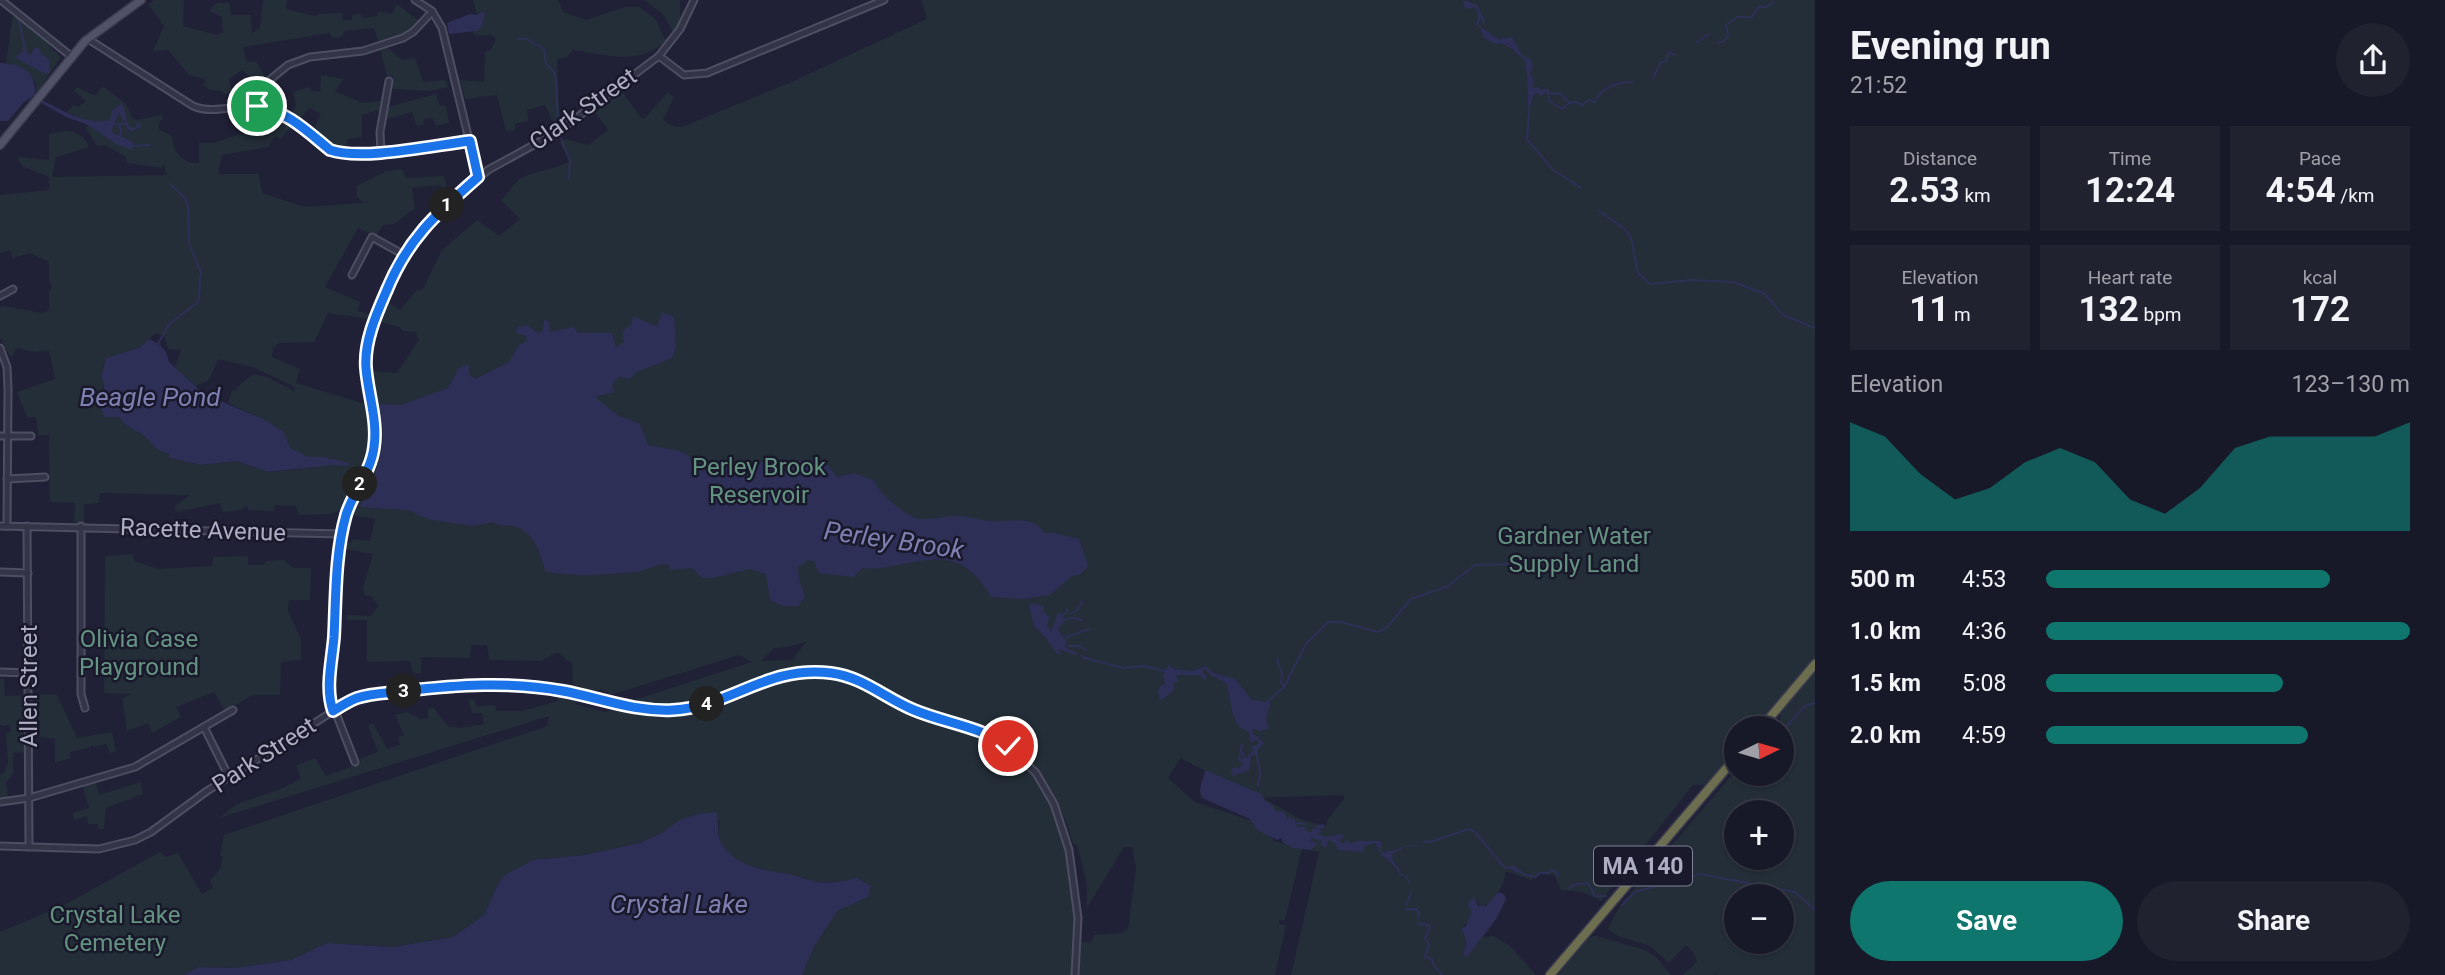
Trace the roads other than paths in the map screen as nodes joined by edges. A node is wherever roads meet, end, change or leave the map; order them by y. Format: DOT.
graph roads {
  1 [pos="1,0"];
  2 [pos="141,0"];
  3 [pos="415,0"];
  4 [pos="694,0"];
  5 [pos="884,0"];
  6 [pos="432,12"];
  7 [pos="88,39"];
  8 [pos="659,55"];
  9 [pos="72,57"];
  10 [pos="389,81"];
  11 [pos="238,106"];
  12 [pos="470,141"];
  13 [pos="0,145"];
  14 [pos="381,152"];
  15 [pos="478,177"];
  16 [pos="404,255"];
  17 [pos="352,275"];
  18 [pos="13,289"];
  19 [pos="0,296"];
  20 [pos="0,348"];
  21 [pos="0,389"];
  22 [pos="8,389"];
  23 [pos="0,436"];
  24 [pos="8,436"];
  25 [pos="30,436"];
  26 [pos="45,477"];
  27 [pos="7,479"];
  28 [pos="3,526"];
  29 [pos="27,526"];
  30 [pos="81,526"];
  31 [pos="342,534"];
  32 [pos="0,572"];
  33 [pos="27,573"];
  34 [pos="1815,664"];
  35 [pos="0,672"];
  36 [pos="28,673"];
  37 [pos="85,708"];
  38 [pos="233,710"];
  39 [pos="333,711"];
  40 [pos="1771,716"];
  41 [pos="204,727"];
  42 [pos="355,762"];
  43 [pos="1724,772"];
  44 [pos="229,777"];
  45 [pos="29,798"];
  46 [pos="0,802"];
  47 [pos="0,846"];
  48 [pos="29,847"];
  49 [pos="1076,975"];
  50 [pos="1550,975"];
  1 -- 9 [label="street"];
  2 -- 7 [label="main road"];
  3 -- 6 [label="street"];
  4 -- 8 [label="street, Clark Street"];
  5 -- 8 [label="street"];
  6 -- 11 [label="street"];
  6 -- 12 [label="street"];
  7 -- 9 [label="main road"];
  7 -- 11 [label="street"];
  8 -- 15 [label="street, Clark Street"];
  9 -- 13 [label="main road"];
  10 -- 14 [label="street"];
  11 -- 14 [label="street"];
  12 -- 14 [label="street"];
  12 -- 15 [label="street"];
  15 -- 16 [label="street, Clark Street"];
  16 -- 17 [label="street"];
  16 -- 31 [label="street, Clark Street"];
  18 -- 19 [label="street"];
  20 -- 22 [label="street"];
  21 -- 22 [label="street"];
  22 -- 24 [label="street"];
  23 -- 24 [label="street"];
  24 -- 25 [label="street"];
  24 -- 27 [label="street"];
  26 -- 27 [label="street"];
  27 -- 28 [label="street"];
  28 -- 29 [label="street, Racette Avenue"];
  29 -- 30 [label="street, Racette Avenue"];
  29 -- 33 [label="street, Allen Street"];
  30 -- 31 [label="street, Racette Avenue"];
  30 -- 37 [label="street"];
  31 -- 39 [label="street, Clark Street"];
  32 -- 33 [label="street"];
  33 -- 36 [label="street, Allen Street"];
  34 -- 40 [label="highway"];
  35 -- 36 [label="street"];
  36 -- 45 [label="street, Allen Street"];
  38 -- 41 [label="street"];
  39 -- 42 [label="street, Clark Street"];
  39 -- 44 [label="street, Park Street"];
  39 -- 49 [label="street, Park Street"];
  41 -- 44 [label="street"];
  41 -- 45 [label="street"];
  43 -- 50 [label="highway, MA 140"];
  44 -- 48 [label="street, Park Street"];
  45 -- 46 [label="street"];
  45 -- 48 [label="street, Allen Street"];
  47 -- 48 [label="street, Park Street"];
}
